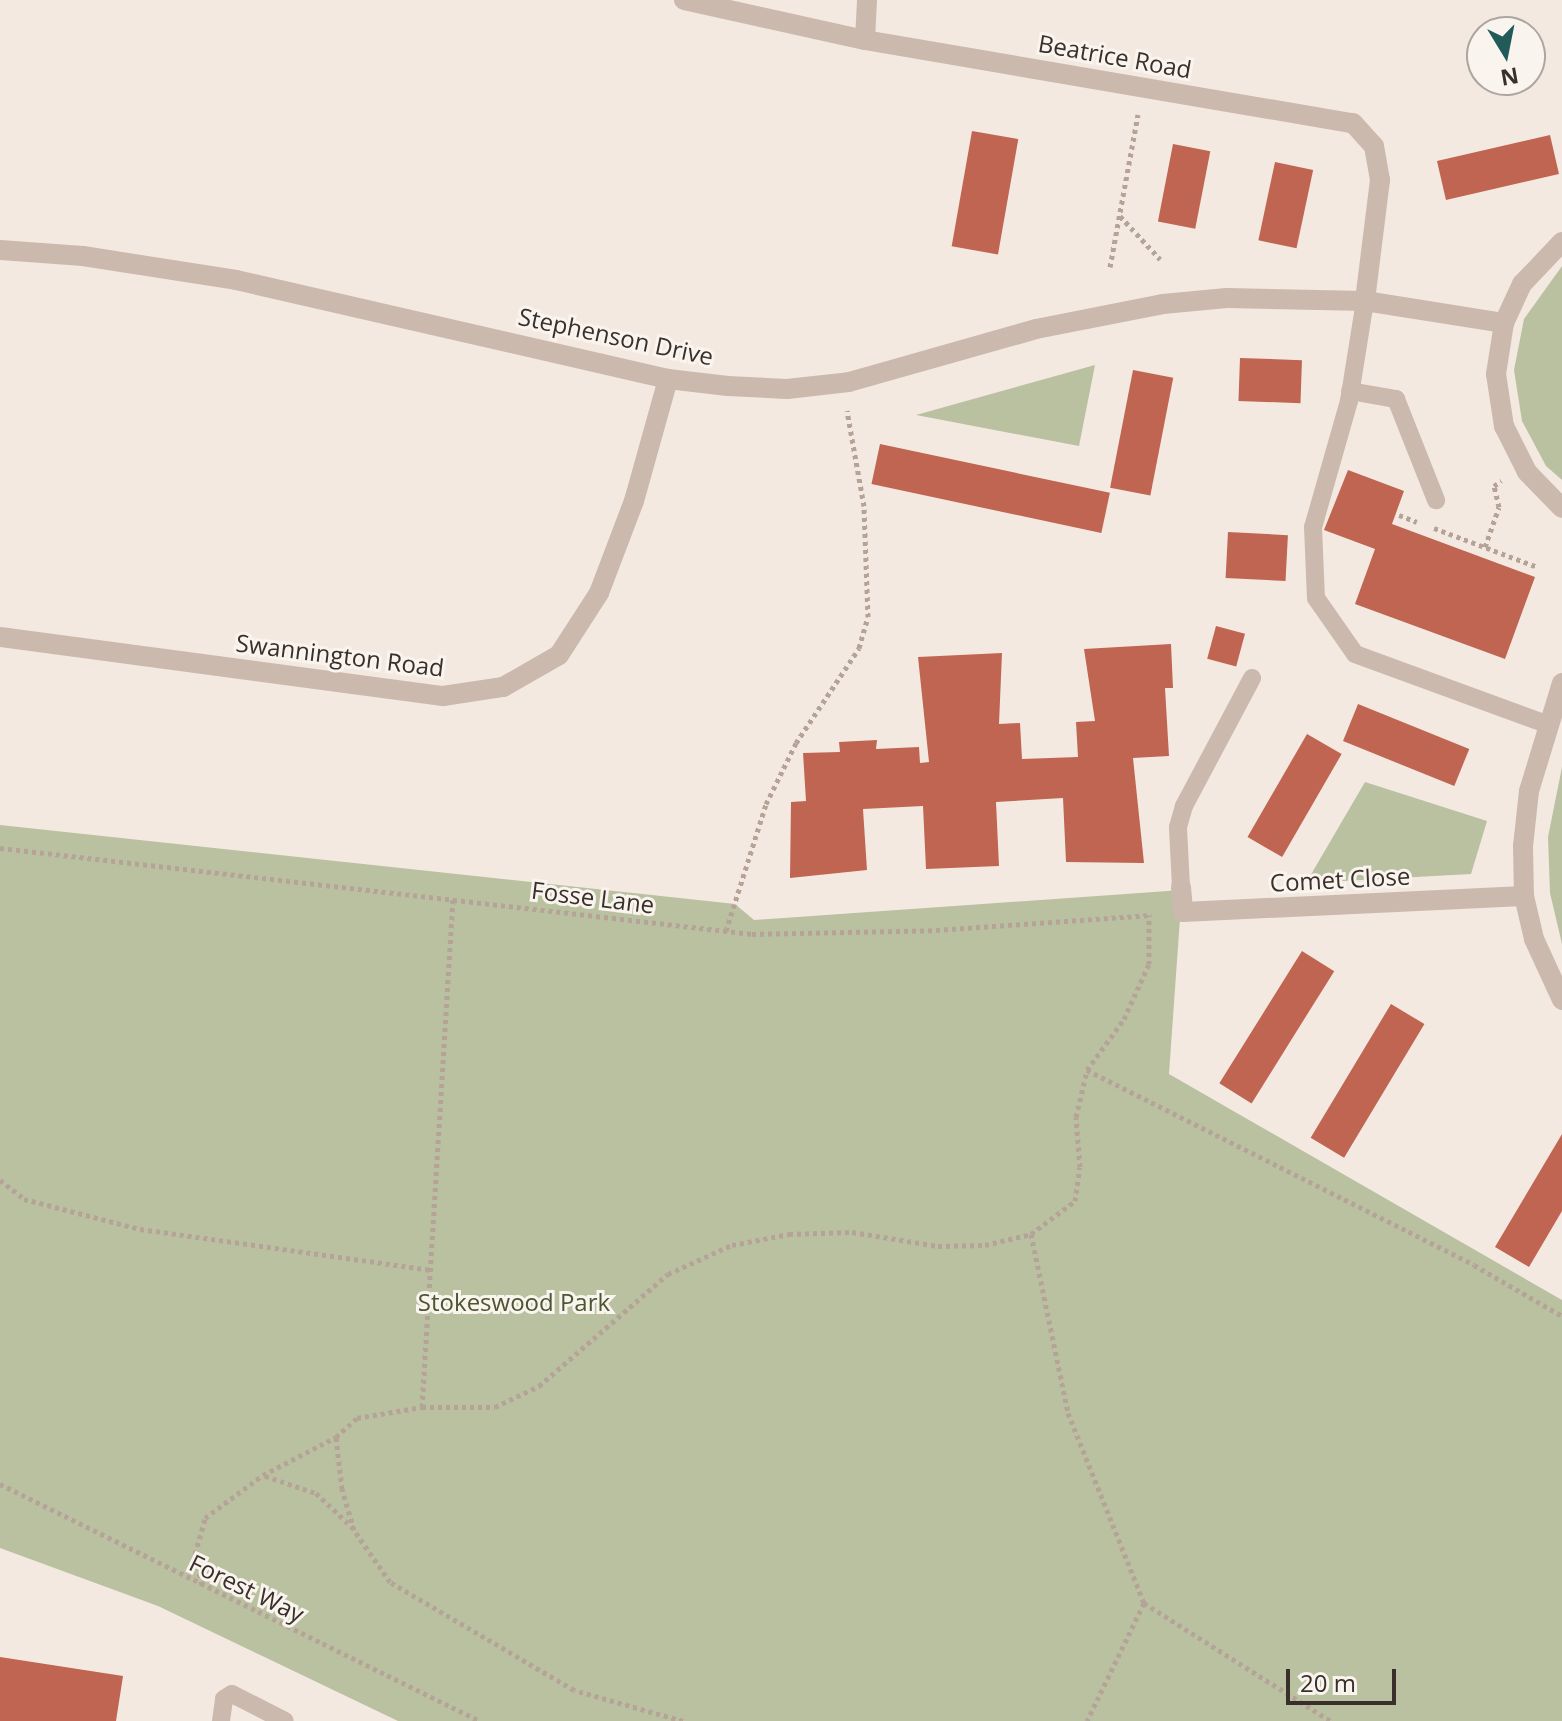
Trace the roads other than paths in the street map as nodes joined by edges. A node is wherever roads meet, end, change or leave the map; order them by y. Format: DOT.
graph roads {
  1 [pos="684,0"];
  2 [pos="867,0"];
  3 [pos="865,40"];
  4 [pos="1562,242"];
  5 [pos="0,250"];
  6 [pos="1365,301"];
  7 [pos="1504,323"];
  8 [pos="668,379"];
  9 [pos="1350,391"];
  10 [pos="1436,500"];
  11 [pos="1562,508"];
  12 [pos="0,637"];
  13 [pos="1252,678"];
  14 [pos="1562,683"];
  15 [pos="1549,725"];
  16 [pos="1181,887"];
  17 [pos="1524,896"];
  18 [pos="1562,1000"];
  19 [pos="221,1721"];
  20 [pos="285,1721"];
  1 -- 3 [label="street, Beatrice Road"];
  2 -- 3 [label="street"];
  3 -- 6 [label="street, Beatrice Road"];
  4 -- 7 [label="street"];
  5 -- 8 [label="street, Stephenson Drive"];
  6 -- 7 [label="street, Stephenson Drive"];
  6 -- 8 [label="street, Stephenson Drive"];
  6 -- 9 [label="lane"];
  7 -- 11 [label="street"];
  8 -- 12 [label="street, Swannington Road"];
  9 -- 10 [label="lane"];
  9 -- 15 [label="lane"];
  13 -- 16 [label="lane"];
  14 -- 15 [label="street"];
  15 -- 17 [label="street"];
  16 -- 17 [label="street, Comet Close"];
  17 -- 18 [label="street"];
  19 -- 20 [label="lane"];
}
